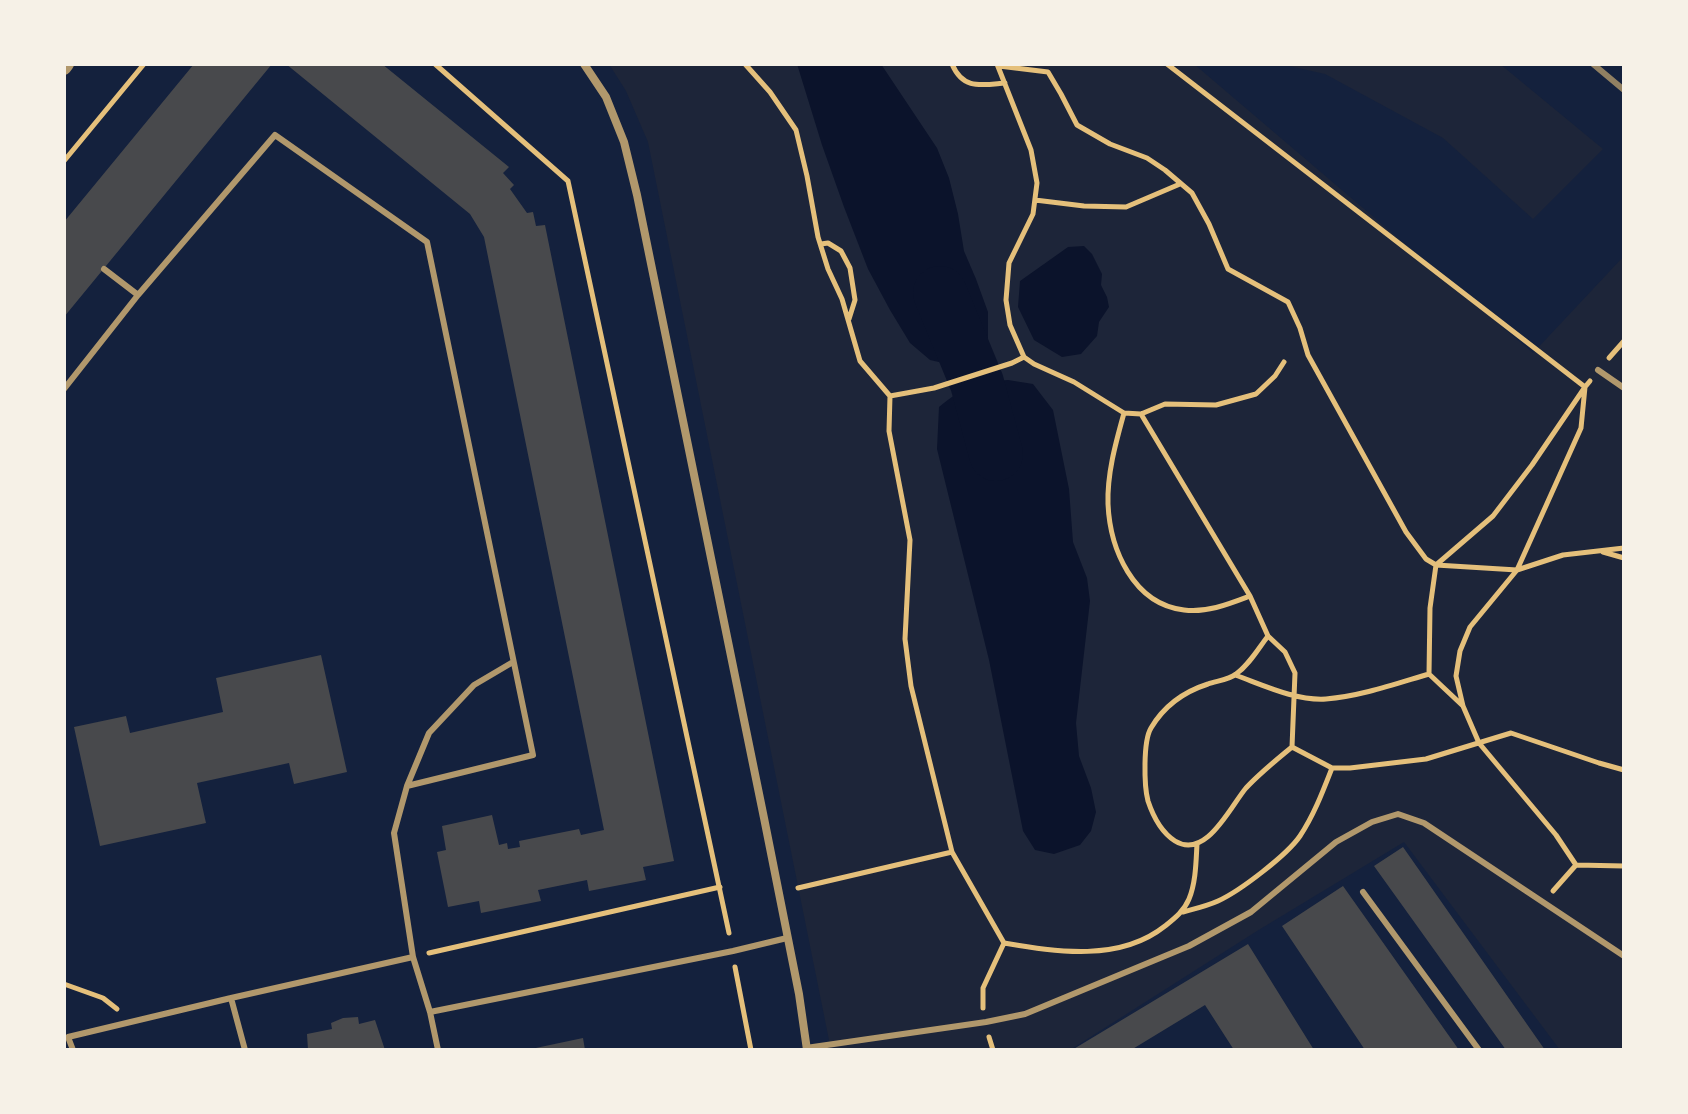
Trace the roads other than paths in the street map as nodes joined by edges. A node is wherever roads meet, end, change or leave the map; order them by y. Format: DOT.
graph roads {
  1 [pos="584,64"];
  2 [pos="104,269"];
  3 [pos="138,295"];
  4 [pos="1598,370"];
  5 [pos="1624,388"];
  6 [pos="64,389"];
  7 [pos="513,662"];
  8 [pos="407,786"];
  9 [pos="1363,892"];
  10 [pos="787,938"];
  11 [pos="1624,956"];
  12 [pos="413,957"];
  13 [pos="231,998"];
  14 [pos="430,1012"];
  15 [pos="806,1049"];
  16 [pos="73,1050"];
  17 [pos="245,1050"];
  18 [pos="438,1050"];
  19 [pos="1479,1050"];
  1 -- 10 [label="street"];
  2 -- 3 [label="lane"];
  3 -- 6 [label="lane"];
  3 -- 7 [label="lane"];
  4 -- 5 [label="lane"];
  7 -- 8 [label="lane"];
  7 -- 8 [label="lane"];
  8 -- 12 [label="lane"];
  9 -- 19 [label="lane"];
  10 -- 14 [label="lane"];
  10 -- 15 [label="street"];
  11 -- 15 [label="lane"];
  12 -- 13 [label="lane"];
  12 -- 14 [label="lane"];
  13 -- 16 [label="lane"];
  13 -- 17 [label="lane"];
  14 -- 18 [label="lane"];
}
